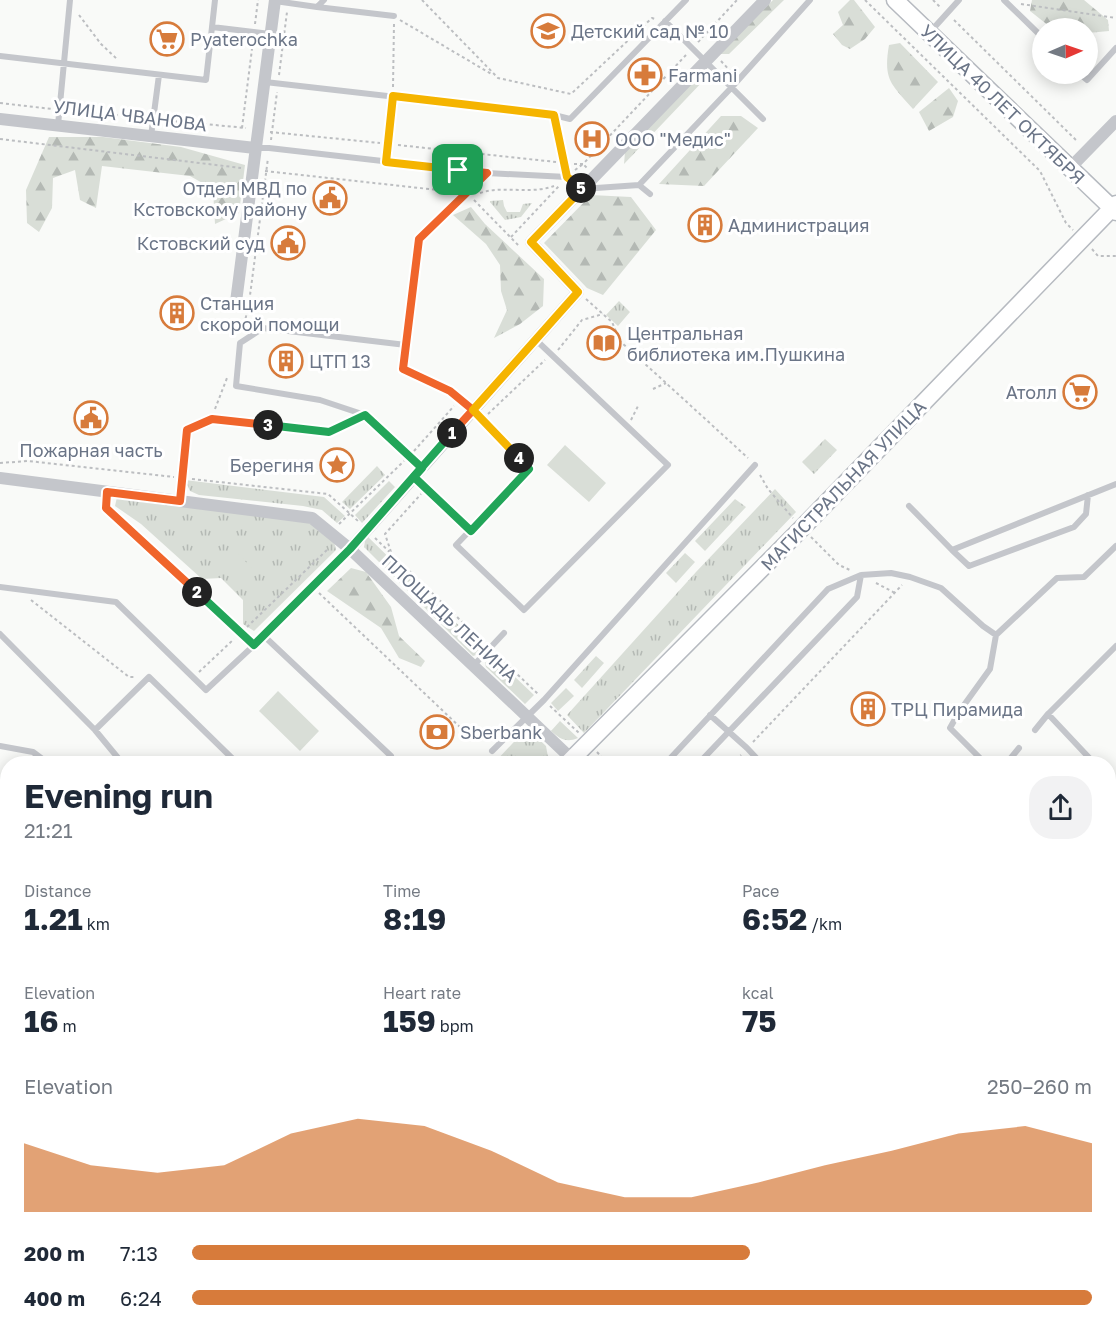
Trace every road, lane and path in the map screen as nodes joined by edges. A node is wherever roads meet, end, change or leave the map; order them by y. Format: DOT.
graph roads {
  1 [pos="215,0"];
  2 [pos="258,0"];
  3 [pos="275,0"];
  4 [pos="324,0"];
  5 [pos="422,0"];
  6 [pos="686,0"];
  7 [pos="765,0"];
  8 [pos="810,0"];
  9 [pos="865,0"];
  10 [pos="895,0"];
  11 [pos="933,0"];
  12 [pos="959,0"];
  13 [pos="1005,1"];
  14 [pos="70,2"];
  15 [pos="317,7"];
  16 [pos="947,14"];
  17 [pos="394,16"];
  18 [pos="1116,18"];
  19 [pos="665,21"];
  20 [pos="212,27"];
  21 [pos="1032,27"];
  22 [pos="254,32"];
  23 [pos="929,33"];
  24 [pos="270,34"];
  25 [pos="1116,48"];
  26 [pos="0,56"];
  27 [pos="706,62"];
  28 [pos="64,64"];
  29 [pos="1098,68"];
  30 [pos="131,72"];
  31 [pos="159,75"];
  32 [pos="498,78"];
  33 [pos="264,82"];
  34 [pos="732,87"];
  35 [pos="393,96"];
  36 [pos="554,115"];
  37 [pos="0,119"];
  38 [pos="764,119"];
  39 [pos="1116,121"];
  40 [pos="58,125"];
  41 [pos="242,128"];
  42 [pos="151,136"];
  43 [pos="0,139"];
  44 [pos="255,148"];
  45 [pos="1087,151"];
  46 [pos="386,162"];
  47 [pos="253,169"];
  48 [pos="1069,169"];
  49 [pos="487,173"];
  50 [pos="567,177"];
  51 [pos="554,185"];
  52 [pos="639,185"];
  53 [pos="582,189"];
  54 [pos="514,190"];
  55 [pos="467,193"];
  56 [pos="477,194"];
  57 [pos="513,194"];
  58 [pos="650,194"];
  59 [pos="1115,208"];
  60 [pos="511,237"];
  61 [pos="1082,239"];
  62 [pos="1116,256"];
  63 [pos="578,292"];
  64 [pos="236,302"];
  65 [pos="536,340"];
  66 [pos="406,345"];
  67 [pos="666,383"];
  68 [pos="653,389"];
  69 [pos="638,406"];
  70 [pos="473,410"];
  71 [pos="365,415"];
  72 [pos="627,427"];
  73 [pos="0,463"];
  74 [pos="755,465"];
  75 [pos="418,472"];
  76 [pos="0,478"];
  77 [pos="182,478"];
  78 [pos="1116,484"];
  79 [pos="107,492"];
  80 [pos="1088,495"];
  81 [pos="180,501"];
  82 [pos="909,506"];
  83 [pos="802,528"];
  84 [pos="367,530"];
  85 [pos="471,531"];
  86 [pos="1116,546"];
  87 [pos="350,549"];
  88 [pos="952,550"];
  89 [pos="861,575"];
  90 [pos="910,577"];
  91 [pos="0,587"];
  92 [pos="312,587"];
  93 [pos="17,590"];
  94 [pos="895,593"];
  95 [pos="524,610"];
  96 [pos="519,618"];
  97 [pos="504,633"];
  98 [pos="0,634"];
  99 [pos="996,635"];
  100 [pos="264,636"];
  101 [pos="254,645"];
  102 [pos="1116,646"];
  103 [pos="490,648"];
  104 [pos="474,665"];
  105 [pos="149,677"];
  106 [pos="544,700"];
  107 [pos="1048,714"];
  108 [pos="710,715"];
  109 [pos="527,717"];
  110 [pos="462,729"];
  111 [pos="95,730"];
  112 [pos="1035,730"];
  113 [pos="729,731"];
  114 [pos="588,742"];
  115 [pos="0,746"];
  116 [pos="747,748"];
  117 [pos="1019,748"];
  118 [pos="492,751"];
  119 [pos="38,756"];
  120 [pos="116,756"];
  121 [pos="230,756"];
  122 [pos="391,756"];
  123 [pos="566,756"];
  124 [pos="577,756"];
  125 [pos="672,756"];
  126 [pos="706,756"];
  127 [pos="740,756"];
  128 [pos="754,756"];
  129 [pos="978,756"];
  130 [pos="1012,756"];
  131 [pos="1087,756"];
  1 -- 20 [label="lane"];
  2 -- 22 [label="path"];
  3 -- 15 [label="lane"];
  3 -- 24 [label="street"];
  4 -- 15 [label="lane"];
  5 -- 32 [label="path"];
  6 -- 19 [label="lane"];
  7 -- 27 [label="street"];
  8 -- 34 [label="lane"];
  9 -- 61 [label="path"];
  10 -- 23 [label="main road, УЛИЦА 40 ЛЕТ ОКТЯБРЯ"];
  11 -- 16 [label="path"];
  12 -- 16 [label="lane"];
  13 -- 18 [label="path"];
  13 -- 21 [label="lane"];
  14 -- 28 [label="lane"];
  14 -- 30 [label="path"];
  15 -- 17 [label="lane"];
  16 -- 23 [label="lane"];
  16 -- 45 [label="path"];
  17 -- 32 [label="path"];
  17 -- 35 [label="path"];
  19 -- 27 [label="lane"];
  19 -- 32 [label="path"];
  19 -- 36 [label="lane"];
  20 -- 22 [label="lane"];
  20 -- 31 [label="lane"];
  22 -- 24 [label="lane"];
  22 -- 41 [label="path"];
  23 -- 48 [label="main road, УЛИЦА 40 ЛЕТ ОКТЯБРЯ"];
  24 -- 33 [label="street"];
  25 -- 29 [label="lane"];
  26 -- 28 [label="lane"];
  27 -- 34 [label="lane"];
  27 -- 53 [label="street"];
  28 -- 30 [label="lane"];
  28 -- 40 [label="lane"];
  30 -- 31 [label="lane"];
  31 -- 42 [label="lane"];
  33 -- 35 [label="lane"];
  33 -- 44 [label="street"];
  34 -- 38 [label="lane"];
  34 -- 52 [label="lane"];
  35 -- 36 [label="lane"];
  35 -- 46 [label="lane"];
  36 -- 50 [label="lane"];
  37 -- 40 [label="street, УЛИЦА ЧВАНОВА"];
  39 -- 45 [label="street"];
  40 -- 42 [label="street, УЛИЦА ЧВАНОВА"];
  42 -- 44 [label="street, УЛИЦА ЧВАНОВА"];
  43 -- 47 [label="path"];
  44 -- 46 [label="lane"];
  44 -- 47 [label="street"];
  45 -- 48 [label="street"];
  46 -- 49 [label="lane"];
  47 -- 55 [label="path"];
  47 -- 64 [label="street"];
  48 -- 59 [label="main road, УЛИЦА 40 ЛЕТ ОКТЯБРЯ"];
  49 -- 50 [label="lane"];
  49 -- 55 [label="lane"];
  50 -- 53 [label="lane"];
  50 -- 60 [label="path"];
  51 -- 54 [label="path"];
  52 -- 53 [label="lane"];
  52 -- 58 [label="lane"];
  53 -- 63 [label="street"];
  54 -- 56 [label="path"];
  54 -- 57 [label="path"];
  55 -- 66 [label="lane"];
  59 -- 61 [label="main road, МАГИСТРАЛЬНАЯ УЛИЦА"];
  61 -- 62 [label="path"];
  61 -- 83 [label="main road, МАГИСТРАЛЬНАЯ УЛИЦА"];
  63 -- 65 [label="street"];
  63 -- 67 [label="path"];
  65 -- 70 [label="street"];
  65 -- 72 [label="lane"];
  66 -- 70 [label="lane"];
  66 -- 71 [label="lane"];
  67 -- 68 [label="path"];
  67 -- 74 [label="path"];
  69 -- 72 [label="path"];
  70 -- 75 [label="street"];
  70 -- 85 [label="lane"];
  71 -- 75 [label="lane"];
  71 -- 77 [label="lane"];
  72 -- 95 [label="lane"];
  73 -- 77 [label="path"];
  74 -- 83 [label="path"];
  74 -- 106 [label="lane"];
  75 -- 84 [label="street"];
  75 -- 85 [label="lane"];
  76 -- 79 [label="street, ПЛОЩАДЬ ЛЕНИНА"];
  77 -- 81 [label="lane"];
  77 -- 84 [label="path"];
  78 -- 80 [label="lane"];
  79 -- 81 [label="street, ПЛОЩАДЬ ЛЕНИНА"];
  79 -- 101 [label="lane"];
  80 -- 88 [label="lane"];
  80 -- 88 [label="lane"];
  81 -- 87 [label="street, ПЛОЩАДЬ ЛЕНИНА"];
  82 -- 88 [label="lane"];
  83 -- 89 [label="path"];
  83 -- 114 [label="main road, МАГИСТРАЛЬНАЯ УЛИЦА"];
  84 -- 87 [label="street"];
  84 -- 103 [label="path"];
  85 -- 95 [label="lane"];
  86 -- 99 [label="lane"];
  87 -- 92 [label="lane"];
  87 -- 104 [label="street, ПЛОЩАДЬ ЛЕНИНА"];
  89 -- 90 [label="lane"];
  89 -- 94 [label="path"];
  89 -- 108 [label="lane"];
  89 -- 113 [label="lane"];
  90 -- 94 [label="path"];
  90 -- 99 [label="lane"];
  91 -- 93 [label="lane"];
  92 -- 100 [label="lane"];
  92 -- 110 [label="path"];
  93 -- 101 [label="lane"];
  93 -- 105 [label="path"];
  94 -- 116 [label="path"];
  95 -- 96 [label="lane"];
  97 -- 103 [label="lane"];
  98 -- 111 [label="lane"];
  99 -- 129 [label="lane"];
  100 -- 101 [label="lane"];
  100 -- 122 [label="lane"];
  102 -- 107 [label="lane"];
  103 -- 104 [label="lane"];
  103 -- 106 [label="path"];
  104 -- 109 [label="street, ПЛОЩАДЬ ЛЕНИНА"];
  105 -- 111 [label="lane"];
  105 -- 121 [label="lane"];
  106 -- 109 [label="lane"];
  106 -- 114 [label="path"];
  107 -- 112 [label="lane"];
  107 -- 131 [label="lane"];
  108 -- 113 [label="lane"];
  108 -- 125 [label="lane"];
  109 -- 118 [label="lane"];
  109 -- 123 [label="street, ПЛОЩАДЬ ЛЕНИНА"];
  111 -- 120 [label="lane"];
  113 -- 116 [label="lane"];
  113 -- 126 [label="lane"];
  114 -- 124 [label="main road, МАГИСТРАЛЬНАЯ УЛИЦА"];
  115 -- 119 [label="lane"];
  116 -- 127 [label="path"];
  116 -- 128 [label="lane"];
  117 -- 130 [label="lane"];
}
